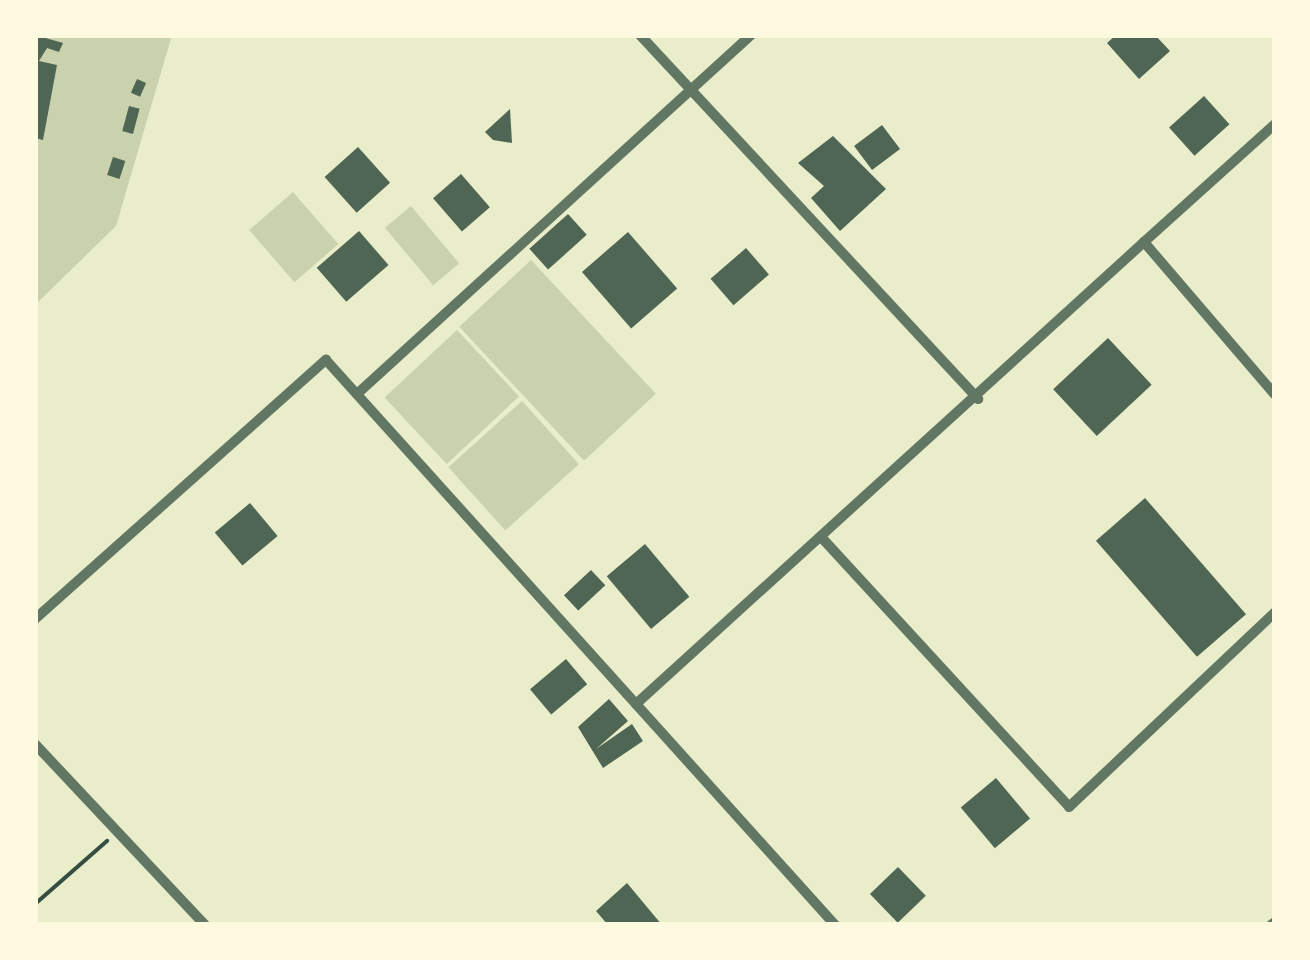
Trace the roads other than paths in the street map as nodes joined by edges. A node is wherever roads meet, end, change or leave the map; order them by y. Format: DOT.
graph roads {
  1 [pos="640,35"];
  2 [pos="751,35"];
  3 [pos="690,91"];
  4 [pos="1275,124"];
  5 [pos="1144,242"];
  6 [pos="357,394"];
  7 [pos="1275,395"];
  8 [pos="978,399"];
  9 [pos="822,538"];
  10 [pos="1275,612"];
  11 [pos="35,619"];
  12 [pos="636,704"];
  13 [pos="35,744"];
  14 [pos="204,925"];
  15 [pos="835,925"];
  1 -- 3 [label="street"];
  2 -- 3 [label="street"];
  3 -- 6 [label="street"];
  3 -- 8 [label="street"];
  4 -- 5 [label="street"];
  5 -- 7 [label="street"];
  5 -- 8 [label="street"];
  6 -- 11 [label="street"];
  6 -- 12 [label="street"];
  8 -- 9 [label="street"];
  9 -- 10 [label="street"];
  9 -- 12 [label="street"];
  12 -- 15 [label="street"];
  13 -- 14 [label="street"];
}
